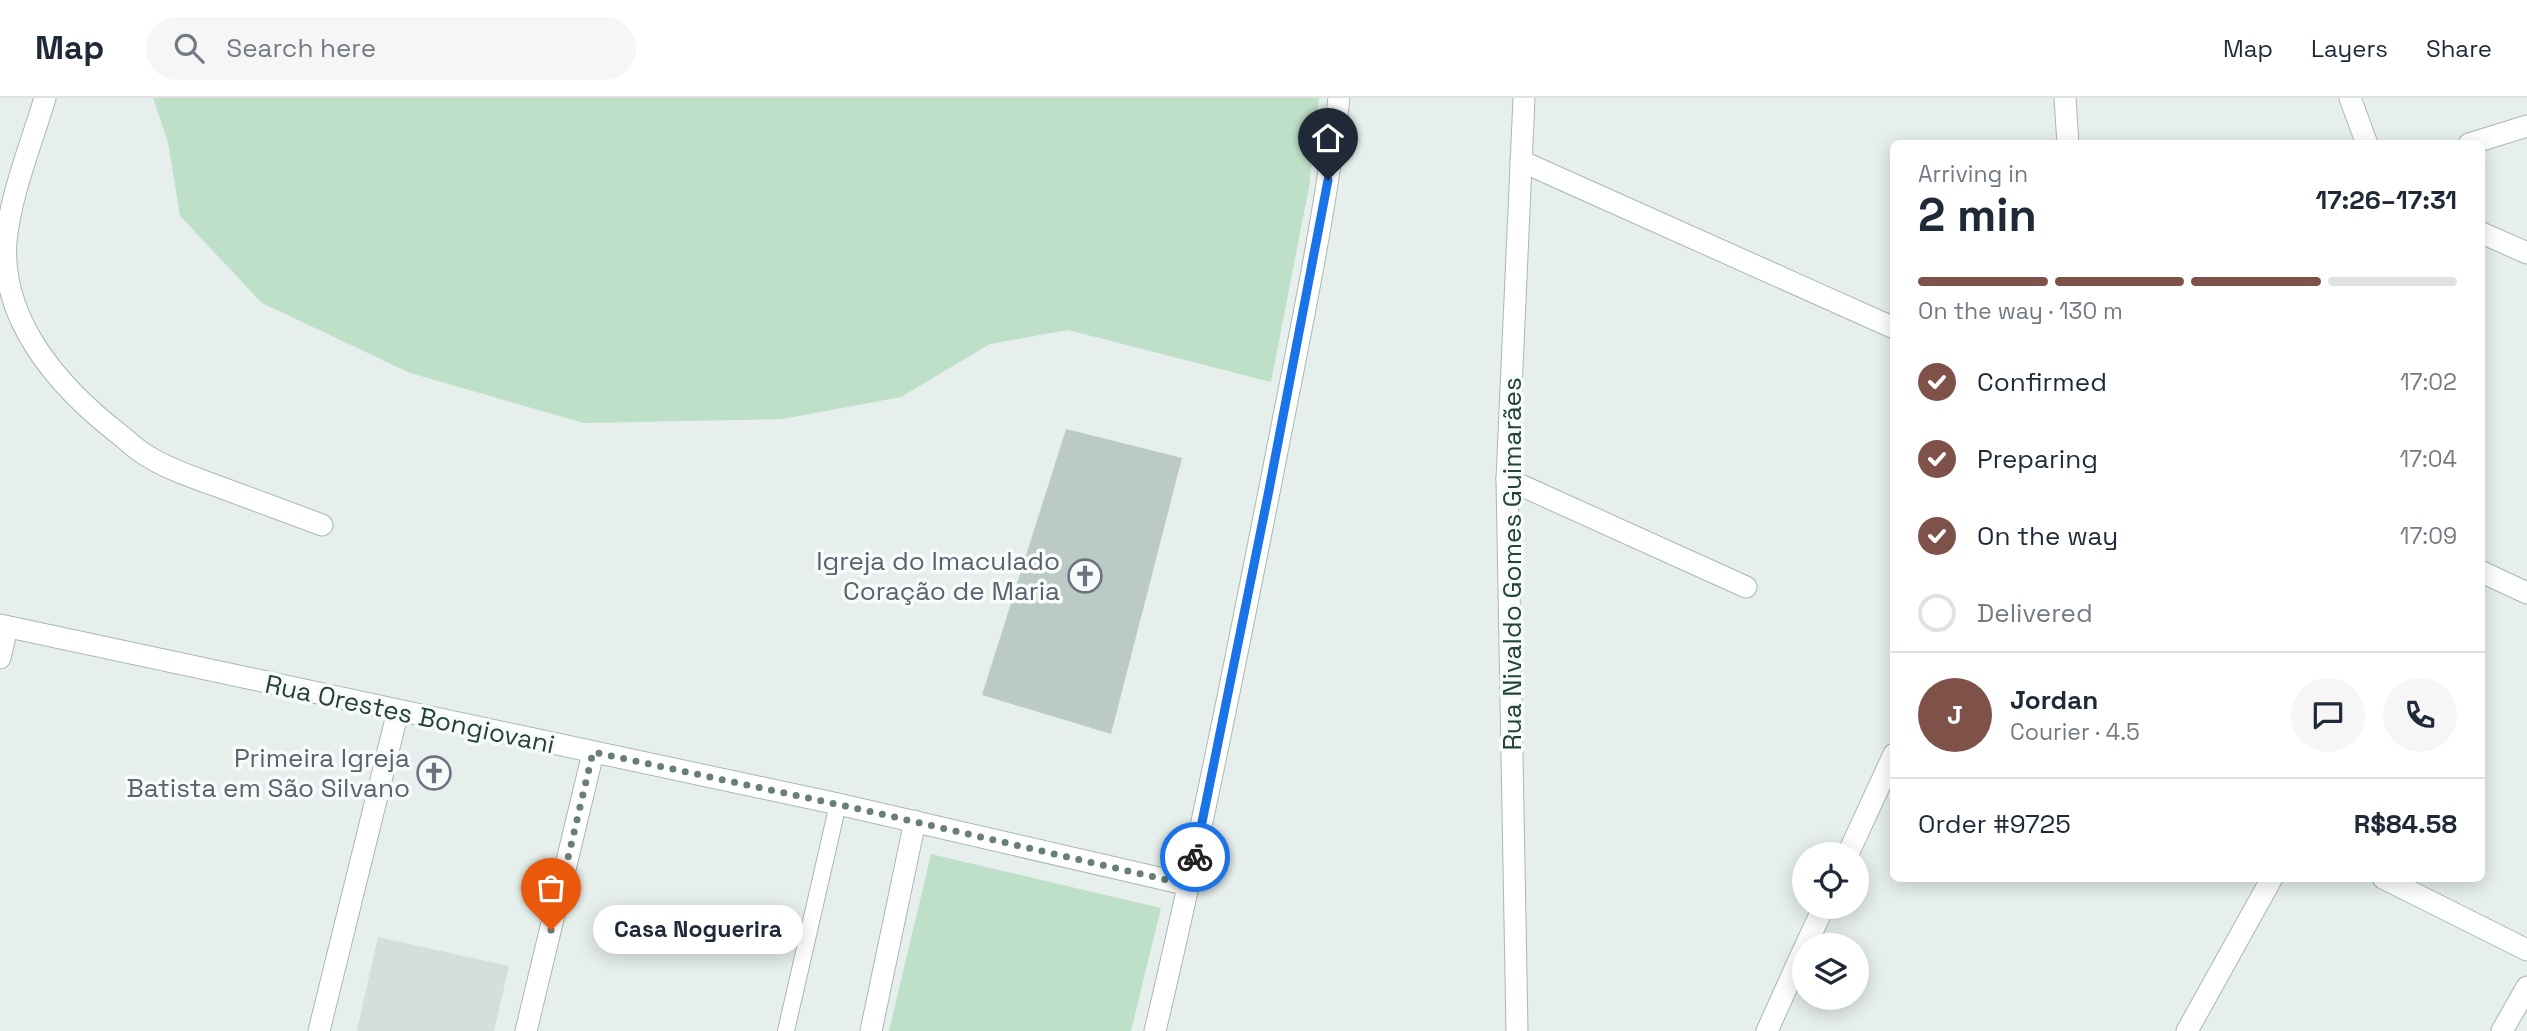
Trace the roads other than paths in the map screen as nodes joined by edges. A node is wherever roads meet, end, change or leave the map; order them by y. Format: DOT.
graph roads {
  1 [pos="45,98"];
  2 [pos="1339,98"];
  3 [pos="1524,98"];
  4 [pos="2065,98"];
  5 [pos="2350,98"];
  6 [pos="2527,126"];
  7 [pos="2068,140"];
  8 [pos="2366,140"];
  9 [pos="2482,140"];
  10 [pos="1521,161"];
  11 [pos="2485,234"];
  12 [pos="2527,253"];
  13 [pos="1890,326"];
  14 [pos="1507,479"];
  15 [pos="322,525"];
  16 [pos="2485,573"];
  17 [pos="1746,587"];
  18 [pos="2527,593"];
  19 [pos="3,626"];
  20 [pos="0,658"];
  21 [pos="398,711"];
  22 [pos="593,752"];
  23 [pos="1890,763"];
  24 [pos="838,804"];
  25 [pos="915,821"];
  26 [pos="1854,842"];
  27 [pos="2270,882"];
  28 [pos="2391,882"];
  29 [pos="1189,885"];
  30 [pos="2527,950"];
  31 [pos="1792,976"];
  32 [pos="2527,987"];
  33 [pos="319,1031"];
  34 [pos="526,1031"];
  35 [pos="786,1031"];
  36 [pos="871,1031"];
  37 [pos="1155,1031"];
  38 [pos="1517,1031"];
  39 [pos="1767,1031"];
  40 [pos="2187,1031"];
  41 [pos="2502,1031"];
  1 -- 15 [label="street"];
  2 -- 29 [label="street"];
  3 -- 10 [label="street, Rua Nivaldo Gomes Guimarães"];
  4 -- 7 [label="street"];
  5 -- 8 [label="street"];
  6 -- 9 [label="street"];
  10 -- 13 [label="street"];
  10 -- 14 [label="street, Rua Nivaldo Gomes Guimarães"];
  11 -- 12 [label="street"];
  14 -- 17 [label="street"];
  14 -- 38 [label="street, Rua Nivaldo Gomes Guimarães"];
  16 -- 18 [label="street"];
  19 -- 20 [label="street"];
  19 -- 21 [label="street, Rua Orestes Bongiovani"];
  21 -- 22 [label="street, Rua Orestes Bongiovani"];
  21 -- 33 [label="street"];
  22 -- 24 [label="street, Rua Orestes Bongiovani"];
  22 -- 34 [label="street"];
  23 -- 26 [label="street"];
  24 -- 25 [label="street, Rua Orestes Bongiovani"];
  24 -- 35 [label="lane"];
  25 -- 29 [label="street, Rua Orestes Bongiovani"];
  25 -- 36 [label="street"];
  27 -- 40 [label="street"];
  28 -- 30 [label="street"];
  29 -- 37 [label="street"];
  31 -- 39 [label="street"];
  32 -- 41 [label="street"];
}
